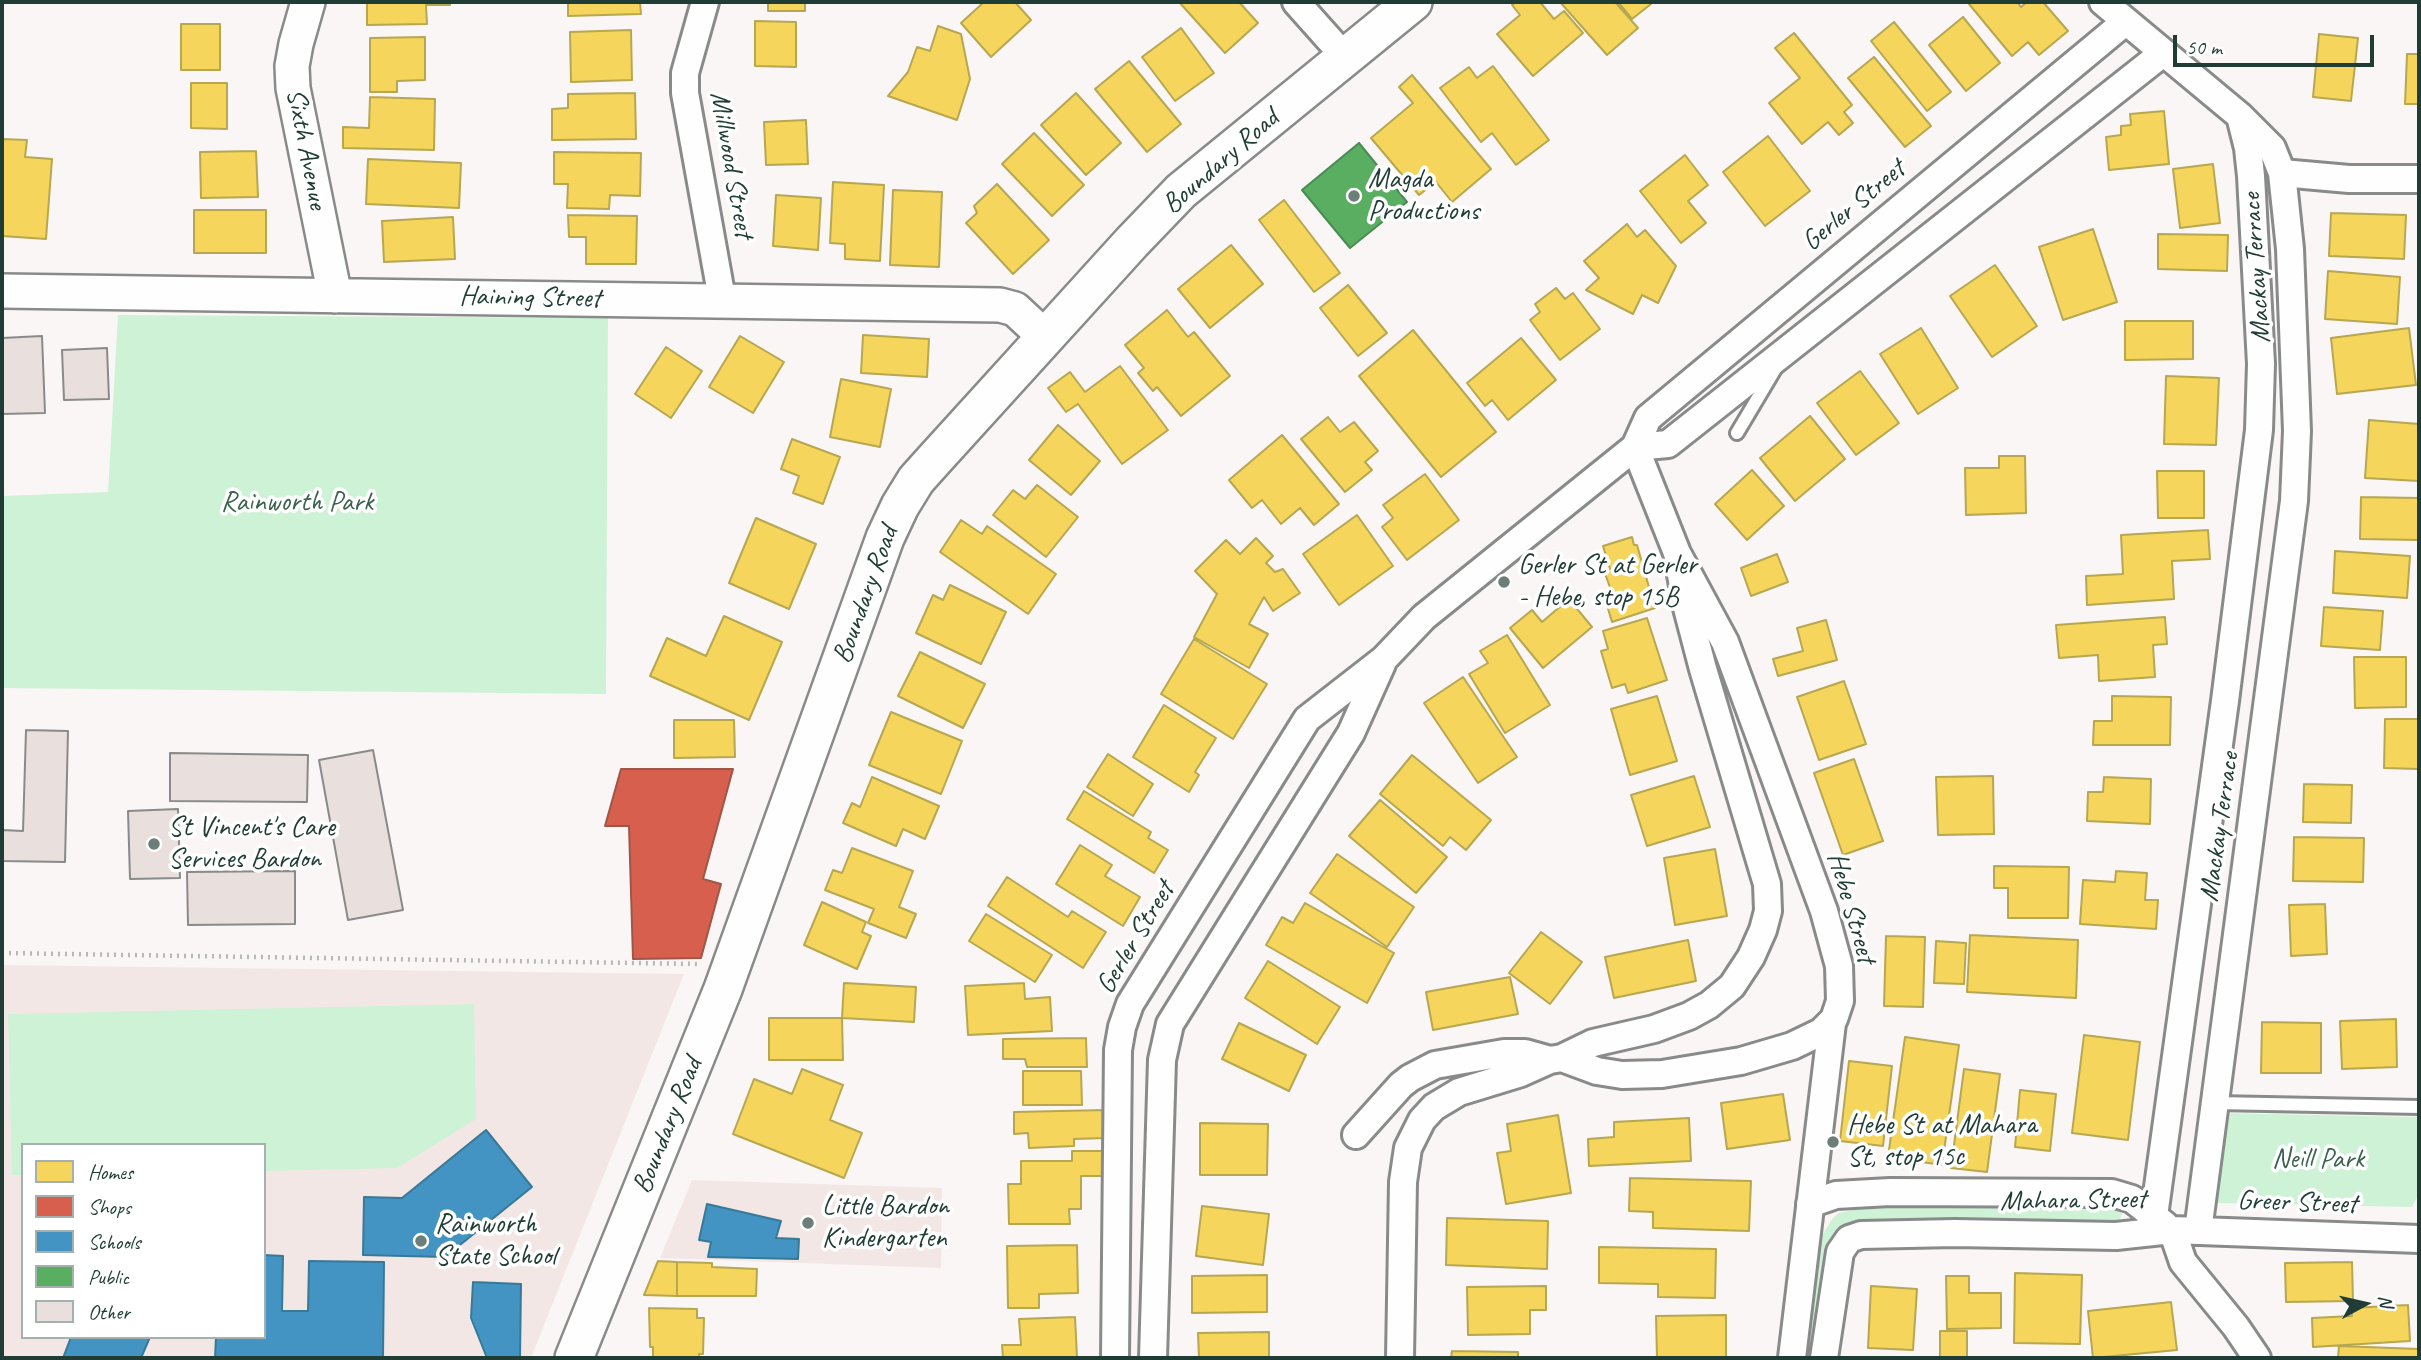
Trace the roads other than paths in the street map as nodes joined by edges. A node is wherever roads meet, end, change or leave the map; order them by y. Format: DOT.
graph roads {
  1 [pos="308,2"];
  2 [pos="705,2"];
  3 [pos="1296,2"];
  4 [pos="1413,2"];
  5 [pos="2103,2"];
  6 [pos="2125,22"];
  7 [pos="2163,53"];
  8 [pos="1345,57"];
  9 [pos="2240,116"];
  10 [pos="2282,173"];
  11 [pos="2419,179"];
  12 [pos="2,291"];
  13 [pos="335,296"];
  14 [pos="722,299"];
  15 [pos="1045,337"];
  16 [pos="1786,351"];
  17 [pos="2259,429"];
  18 [pos="2297,431"];
  19 [pos="1737,433"];
  20 [pos="1635,447"];
  21 [pos="1677,553"];
  22 [pos="1384,659"];
  23 [pos="1832,1023"];
  24 [pos="1556,1059"];
  25 [pos="2215,1103"];
  26 [pos="2419,1107"];
  27 [pos="1356,1135"];
  28 [pos="1810,1204"];
  29 [pos="2175,1226"];
  30 [pos="2419,1239"];
  31 [pos="574,1358"];
  32 [pos="1115,1358"];
  33 [pos="1153,1358"];
  34 [pos="1399,1358"];
  35 [pos="1792,1358"];
  36 [pos="1824,1358"];
  37 [pos="2257,1358"];
  1 -- 13 [label="street, Sixth Avenue"];
  2 -- 14 [label="street, Millwood Street"];
  3 -- 8 [label="street"];
  4 -- 8 [label="main road, Boundary Road"];
  5 -- 6 [label="street, Mackay Terrace"];
  6 -- 7 [label="street, Mackay Terrace"];
  6 -- 20 [label="street, Gerler Street"];
  7 -- 9 [label="street, Mackay Terrace"];
  7 -- 16 [label="street"];
  8 -- 15 [label="main road, Boundary Road"];
  9 -- 10 [label="street, Mackay Terrace"];
  9 -- 17 [label="street, Mackay Terrace"];
  10 -- 11 [label="street"];
  10 -- 18 [label="street, Mackay Terrace"];
  12 -- 13 [label="street, Haining Street"];
  13 -- 14 [label="street, Haining Street"];
  14 -- 15 [label="street, Haining Street"];
  15 -- 31 [label="main road, Boundary Road"];
  16 -- 19 [label="lane"];
  16 -- 20 [label="street"];
  17 -- 18 [label="street"];
  17 -- 29 [label="street, Mackay Terrace"];
  18 -- 25 [label="street, Mackay Terrace"];
  20 -- 21 [label="street, Hebe Street"];
  20 -- 22 [label="street, Gerler Street"];
  21 -- 23 [label="street, Hebe Street"];
  21 -- 24 [label="street, Hebe Street"];
  22 -- 32 [label="street, Gerler Street"];
  22 -- 33 [label="street, Gerler Street"];
  23 -- 24 [label="street"];
  23 -- 28 [label="street"];
  24 -- 27 [label="street"];
  24 -- 34 [label="street, Hebe Street"];
  25 -- 26 [label="lane"];
  25 -- 29 [label="street, Mackay Terrace"];
  28 -- 29 [label="street, Mahara Street"];
  28 -- 35 [label="street"];
  29 -- 30 [label="street, Greer Street"];
  29 -- 36 [label="street, Mahara Street"];
  29 -- 37 [label="street"];
}
